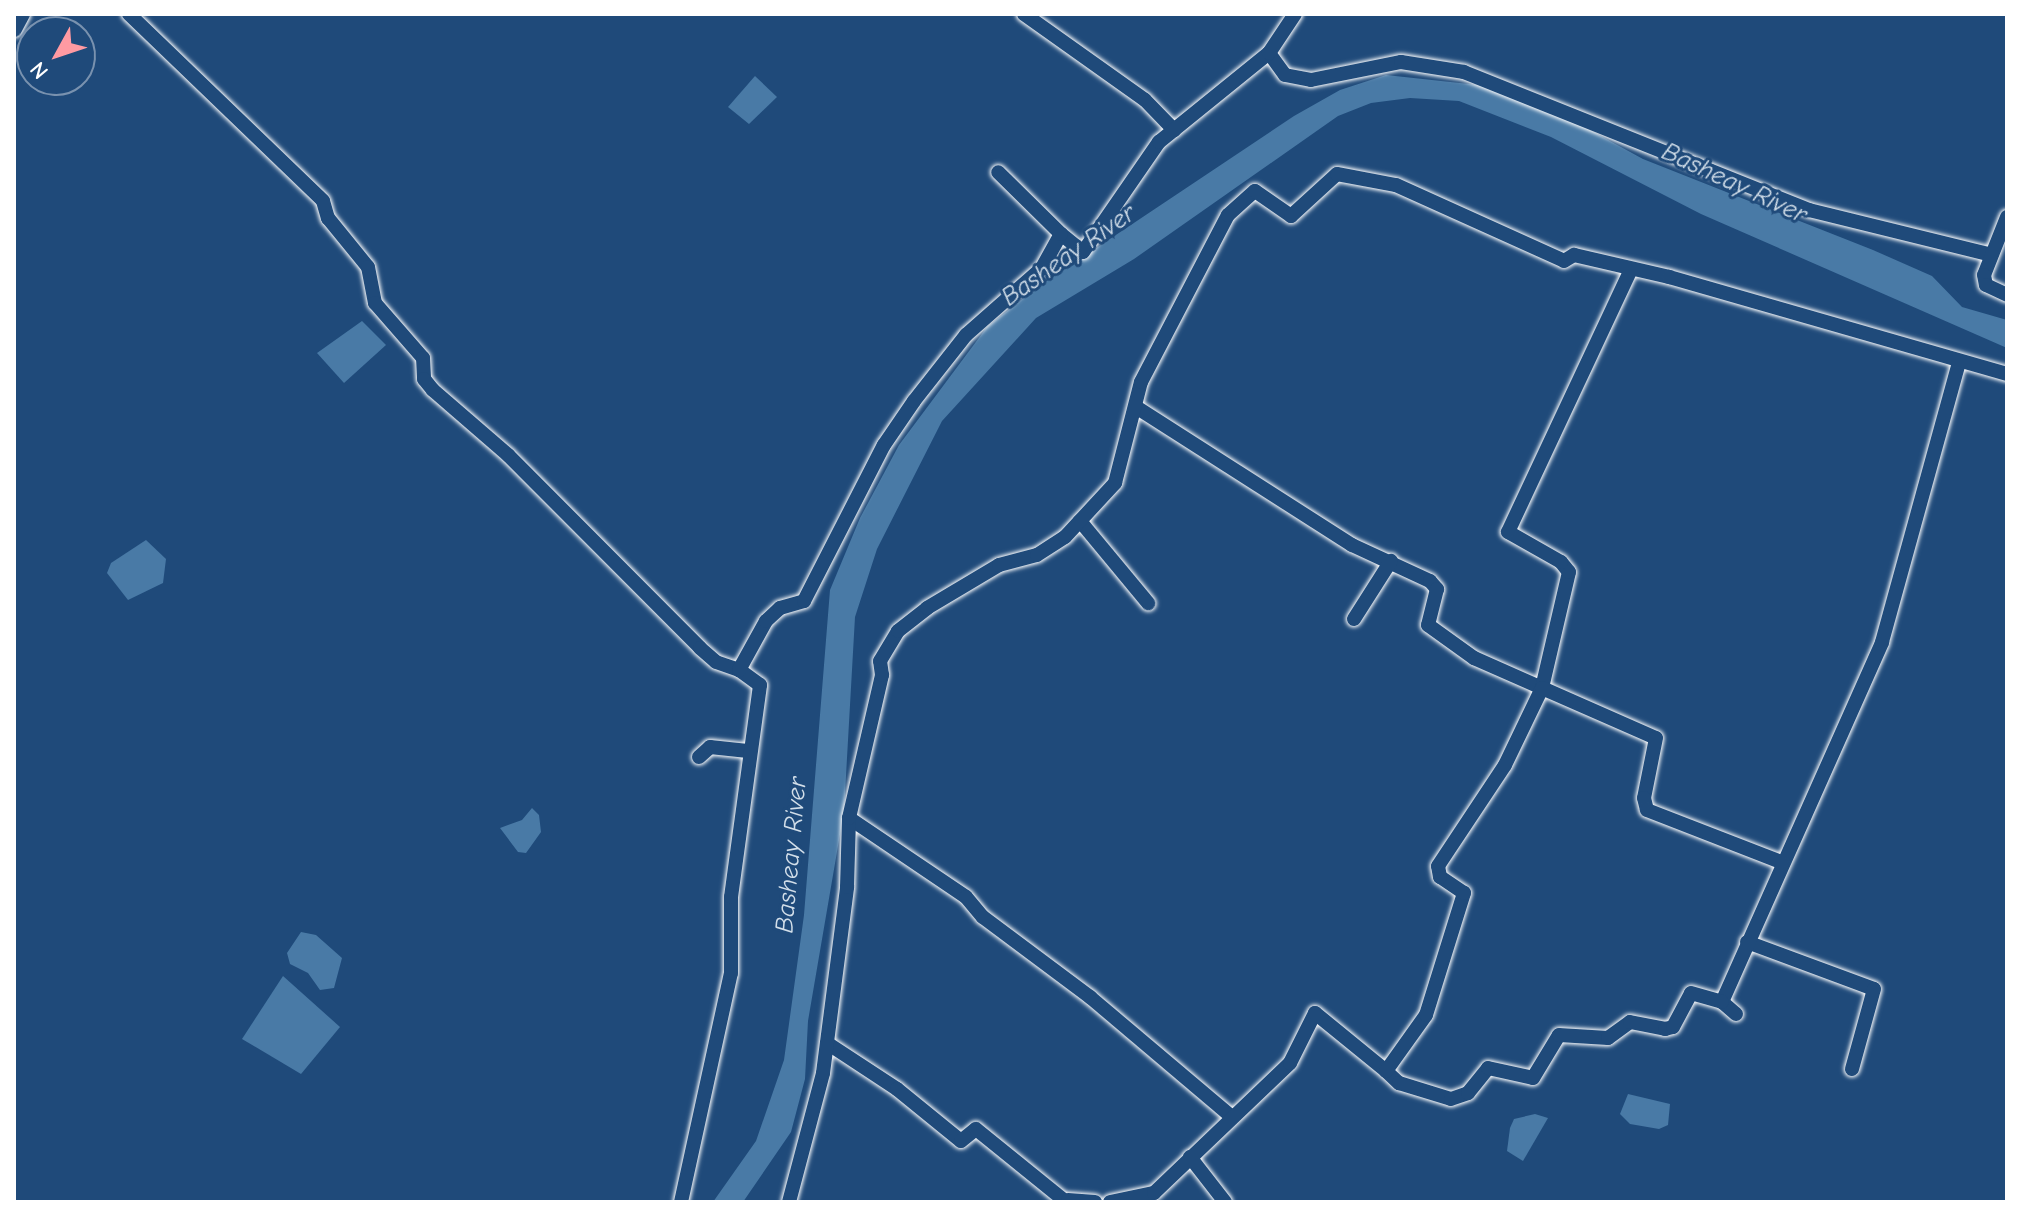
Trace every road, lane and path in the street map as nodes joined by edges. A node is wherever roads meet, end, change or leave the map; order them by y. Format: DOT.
graph roads {
  1 [pos="22,14"];
  2 [pos="129,14"];
  3 [pos="1024,14"];
  4 [pos="1295,14"];
  5 [pos="14,29"];
  6 [pos="1269,53"];
  7 [pos="1174,130"];
  8 [pos="998,172"];
  9 [pos="2007,217"];
  10 [pos="1061,234"];
  11 [pos="1992,255"];
  12 [pos="1631,269"];
  13 [pos="2007,295"];
  14 [pos="1959,363"];
  15 [pos="2007,374"];
  16 [pos="1136,407"];
  17 [pos="1080,521"];
  18 [pos="1391,561"];
  19 [pos="1148,603"];
  20 [pos="1354,619"];
  21 [pos="739,670"];
  22 [pos="1542,688"];
  23 [pos="748,751"];
  24 [pos="699,757"];
  25 [pos="849,818"];
  26 [pos="1781,862"];
  27 [pos="1747,942"];
  28 [pos="1722,1002"];
  29 [pos="1736,1014"];
  30 [pos="827,1043"];
  31 [pos="1852,1069"];
  32 [pos="1386,1071"];
  33 [pos="1232,1117"];
  34 [pos="1190,1157"];
  35 [pos="1067,1201"];
  36 [pos="681,1202"];
  37 [pos="789,1202"];
  38 [pos="1095,1202"];
  39 [pos="1110,1202"];
  40 [pos="1225,1202"];
  1 -- 5 [label="main road"];
  2 -- 21 [label="street"];
  3 -- 7 [label="street"];
  4 -- 6 [label="street"];
  6 -- 7 [label="street"];
  6 -- 11 [label="street"];
  7 -- 10 [label="street"];
  8 -- 10 [label="street"];
  9 -- 11 [label="street"];
  10 -- 21 [label="street"];
  11 -- 13 [label="street"];
  12 -- 14 [label="street"];
  12 -- 16 [label="street"];
  12 -- 22 [label="street"];
  14 -- 15 [label="street"];
  14 -- 26 [label="street"];
  16 -- 17 [label="street"];
  16 -- 18 [label="street"];
  17 -- 19 [label="street"];
  17 -- 25 [label="street"];
  18 -- 20 [label="street"];
  18 -- 22 [label="street"];
  21 -- 23 [label="street"];
  22 -- 26 [label="street"];
  22 -- 32 [label="street"];
  23 -- 24 [label="street"];
  23 -- 36 [label="street"];
  25 -- 30 [label="street"];
  25 -- 33 [label="street"];
  26 -- 27 [label="street"];
  27 -- 28 [label="street"];
  27 -- 31 [label="street"];
  28 -- 29 [label="street"];
  28 -- 32 [label="street"];
  30 -- 35 [label="street"];
  30 -- 37 [label="street"];
  32 -- 33 [label="street"];
  33 -- 34 [label="street"];
  34 -- 39 [label="street"];
  34 -- 40 [label="street"];
  35 -- 38 [label="street"];
}
